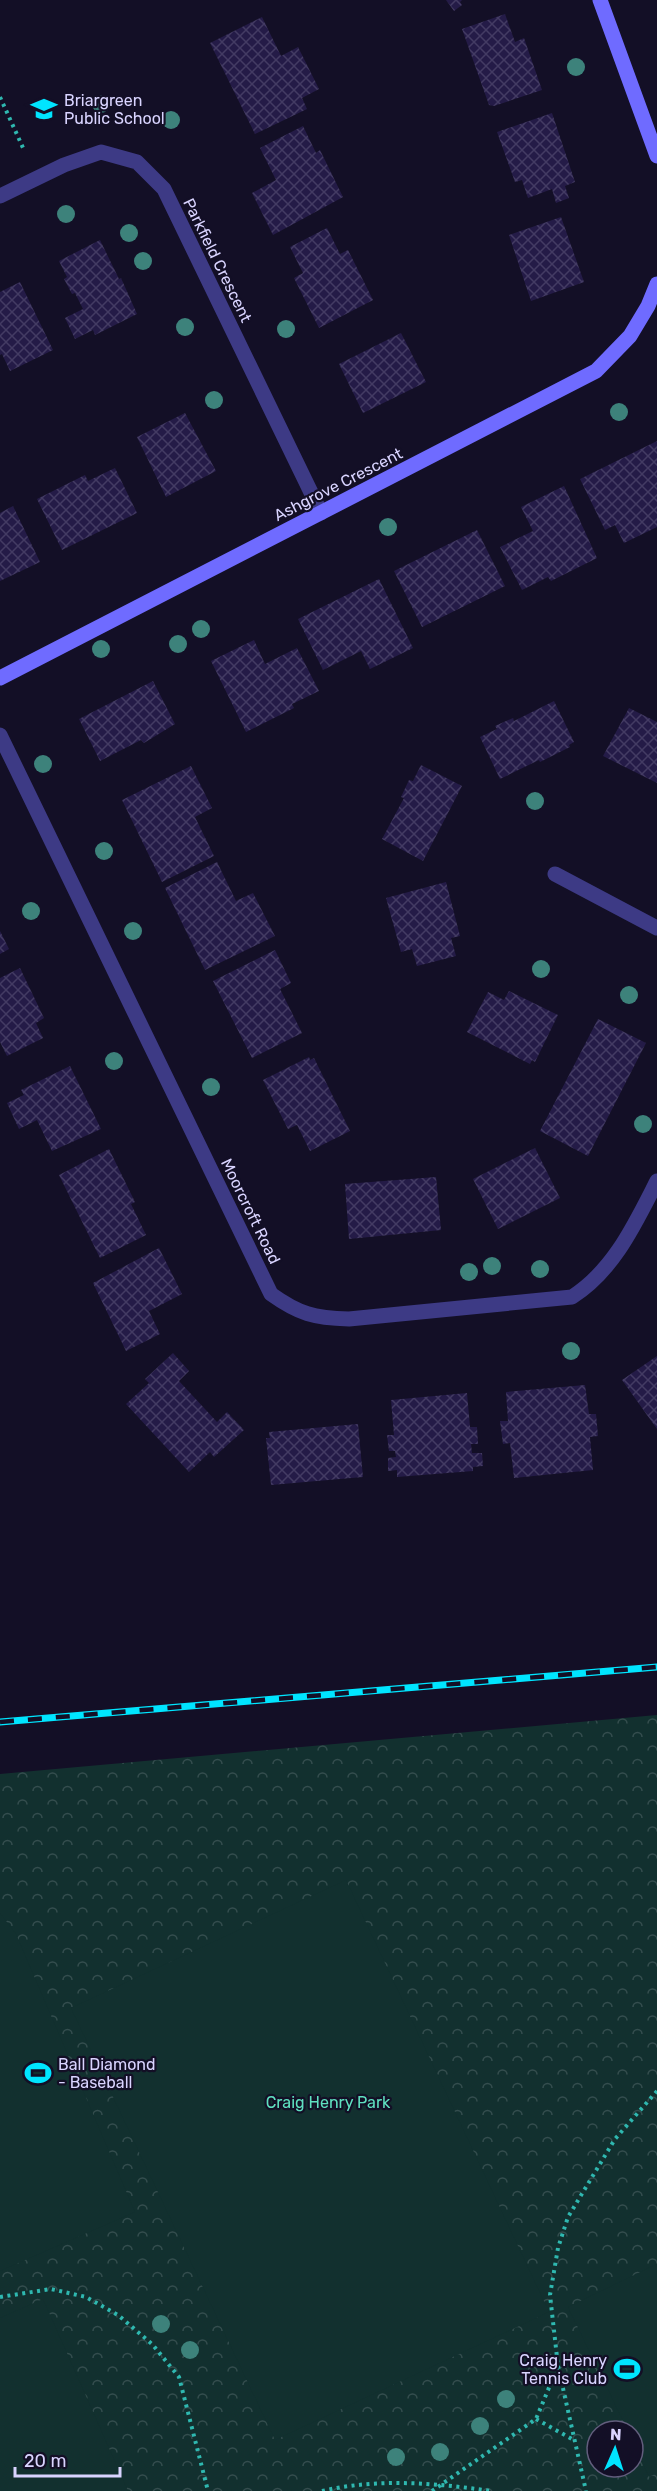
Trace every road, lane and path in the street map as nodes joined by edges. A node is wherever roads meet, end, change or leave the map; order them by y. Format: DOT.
graph roads {
  1 [pos="600,0"];
  2 [pos="0,97"];
  3 [pos="24,150"];
  4 [pos="657,156"];
  5 [pos="0,196"];
  6 [pos="657,284"];
  7 [pos="321,513"];
  8 [pos="0,678"];
  9 [pos="0,735"];
  10 [pos="555,874"];
  11 [pos="657,927"];
  12 [pos="657,1181"];
  13 [pos="656,2093"];
  14 [pos="0,2297"];
  15 [pos="558,2366"];
  16 [pos="536,2419"];
  17 [pos="573,2439"];
  18 [pos="441,2484"];
  19 [pos="208,2491"];
  20 [pos="322,2491"];
  21 [pos="432,2491"];
  22 [pos="491,2491"];
  23 [pos="586,2491"];
  1 -- 4 [label="street"];
  2 -- 3 [label="path"];
  5 -- 7 [label="street, Parkfield Crescent"];
  6 -- 7 [label="street, Ashgrove Crescent"];
  7 -- 8 [label="street, Ashgrove Crescent"];
  9 -- 12 [label="street, Moorcroft Road"];
  10 -- 11 [label="street"];
  13 -- 15 [label="path"];
  14 -- 19 [label="path"];
  15 -- 16 [label="path"];
  15 -- 17 [label="path"];
  16 -- 17 [label="path"];
  16 -- 18 [label="path"];
  17 -- 23 [label="path"];
  18 -- 20 [label="path"];
  18 -- 21 [label="path"];
  18 -- 22 [label="path"];
}
